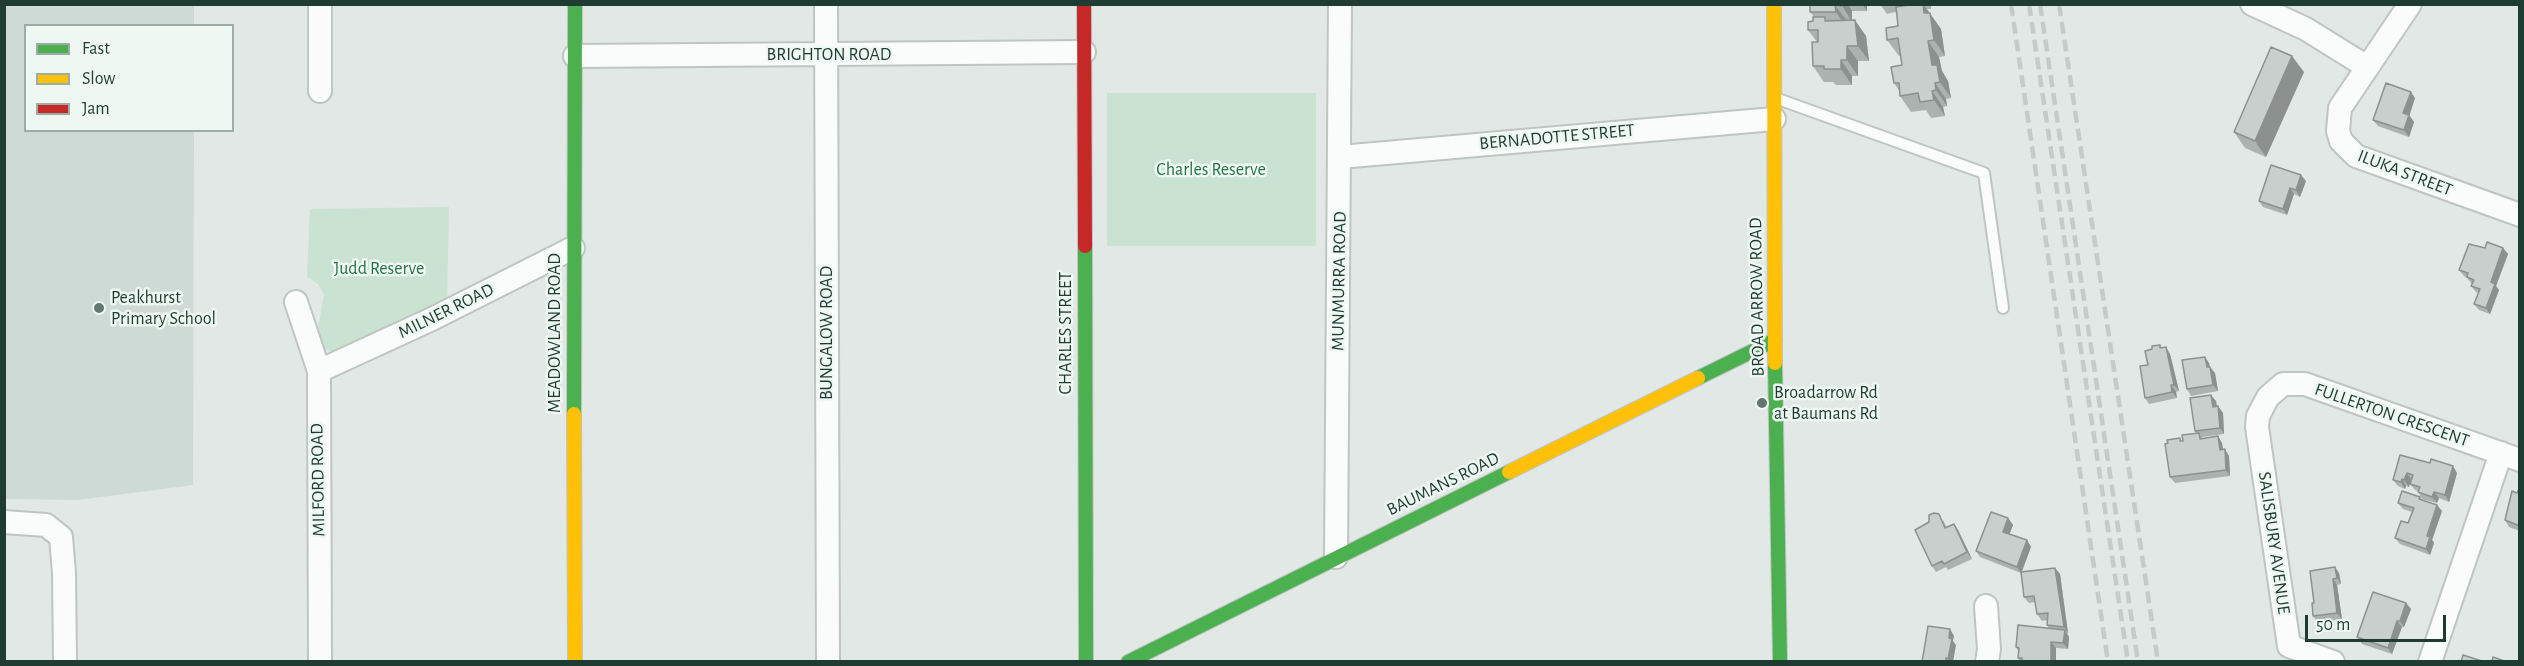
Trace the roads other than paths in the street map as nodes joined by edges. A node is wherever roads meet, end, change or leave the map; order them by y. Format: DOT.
graph roads {
  1 [pos="320,4"];
  2 [pos="575,4"];
  3 [pos="826,4"];
  4 [pos="1084,4"];
  5 [pos="1340,4"];
  6 [pos="1774,4"];
  7 [pos="2252,4"];
  8 [pos="2410,4"];
  9 [pos="1084,52"];
  10 [pos="826,55"];
  11 [pos="575,56"];
  12 [pos="2367,67"];
  13 [pos="320,92"];
  14 [pos="1774,109"];
  15 [pos="1340,157"];
  16 [pos="2520,215"];
  17 [pos="573,248"];
  18 [pos="296,302"];
  19 [pos="2003,308"];
  20 [pos="1775,340"];
  21 [pos="319,371"];
  22 [pos="2268,397"];
  23 [pos="2510,457"];
  24 [pos="4,522"];
  25 [pos="1336,557"];
  26 [pos="1986,606"];
  27 [pos="65,662"];
  28 [pos="320,662"];
  29 [pos="575,662"];
  30 [pos="828,662"];
  31 [pos="1086,662"];
  32 [pos="1128,662"];
  33 [pos="1780,662"];
  34 [pos="1987,662"];
  35 [pos="2333,662"];
  36 [pos="2430,662"];
  1 -- 13 [label="street"];
  2 -- 11 [label="street, MEADOWLAND ROAD"];
  3 -- 10 [label="street, BUNGALOW ROAD"];
  4 -- 9 [label="street, CHARLES STREET"];
  5 -- 15 [label="street, MUNMURRA ROAD"];
  6 -- 14 [label="street, BROAD ARROW ROAD"];
  7 -- 12 [label="street"];
  8 -- 12 [label="street, ILUKA STREET"];
  9 -- 10 [label="street, BRIGHTON ROAD"];
  9 -- 31 [label="street, CHARLES STREET"];
  10 -- 11 [label="street, BRIGHTON ROAD"];
  10 -- 30 [label="street, BUNGALOW ROAD"];
  11 -- 17 [label="street, MEADOWLAND ROAD"];
  12 -- 16 [label="street, ILUKA STREET"];
  14 -- 15 [label="street, BERNADOTTE STREET"];
  14 -- 19 [label="lane"];
  14 -- 20 [label="street, BROAD ARROW ROAD"];
  15 -- 25 [label="street, MUNMURRA ROAD"];
  17 -- 21 [label="street, MILNER ROAD"];
  17 -- 29 [label="street, MEADOWLAND ROAD"];
  18 -- 21 [label="street, MILFORD ROAD"];
  20 -- 25 [label="street, BAUMANS ROAD"];
  20 -- 33 [label="street, BROAD ARROW ROAD"];
  21 -- 28 [label="street, MILFORD ROAD"];
  22 -- 23 [label="street, FULLERTON CRESCENT"];
  22 -- 35 [label="street, SALISBURY AVENUE"];
  23 -- 36 [label="street"];
  24 -- 27 [label="street"];
  25 -- 32 [label="street, BAUMANS ROAD"];
  26 -- 34 [label="street"];
}
